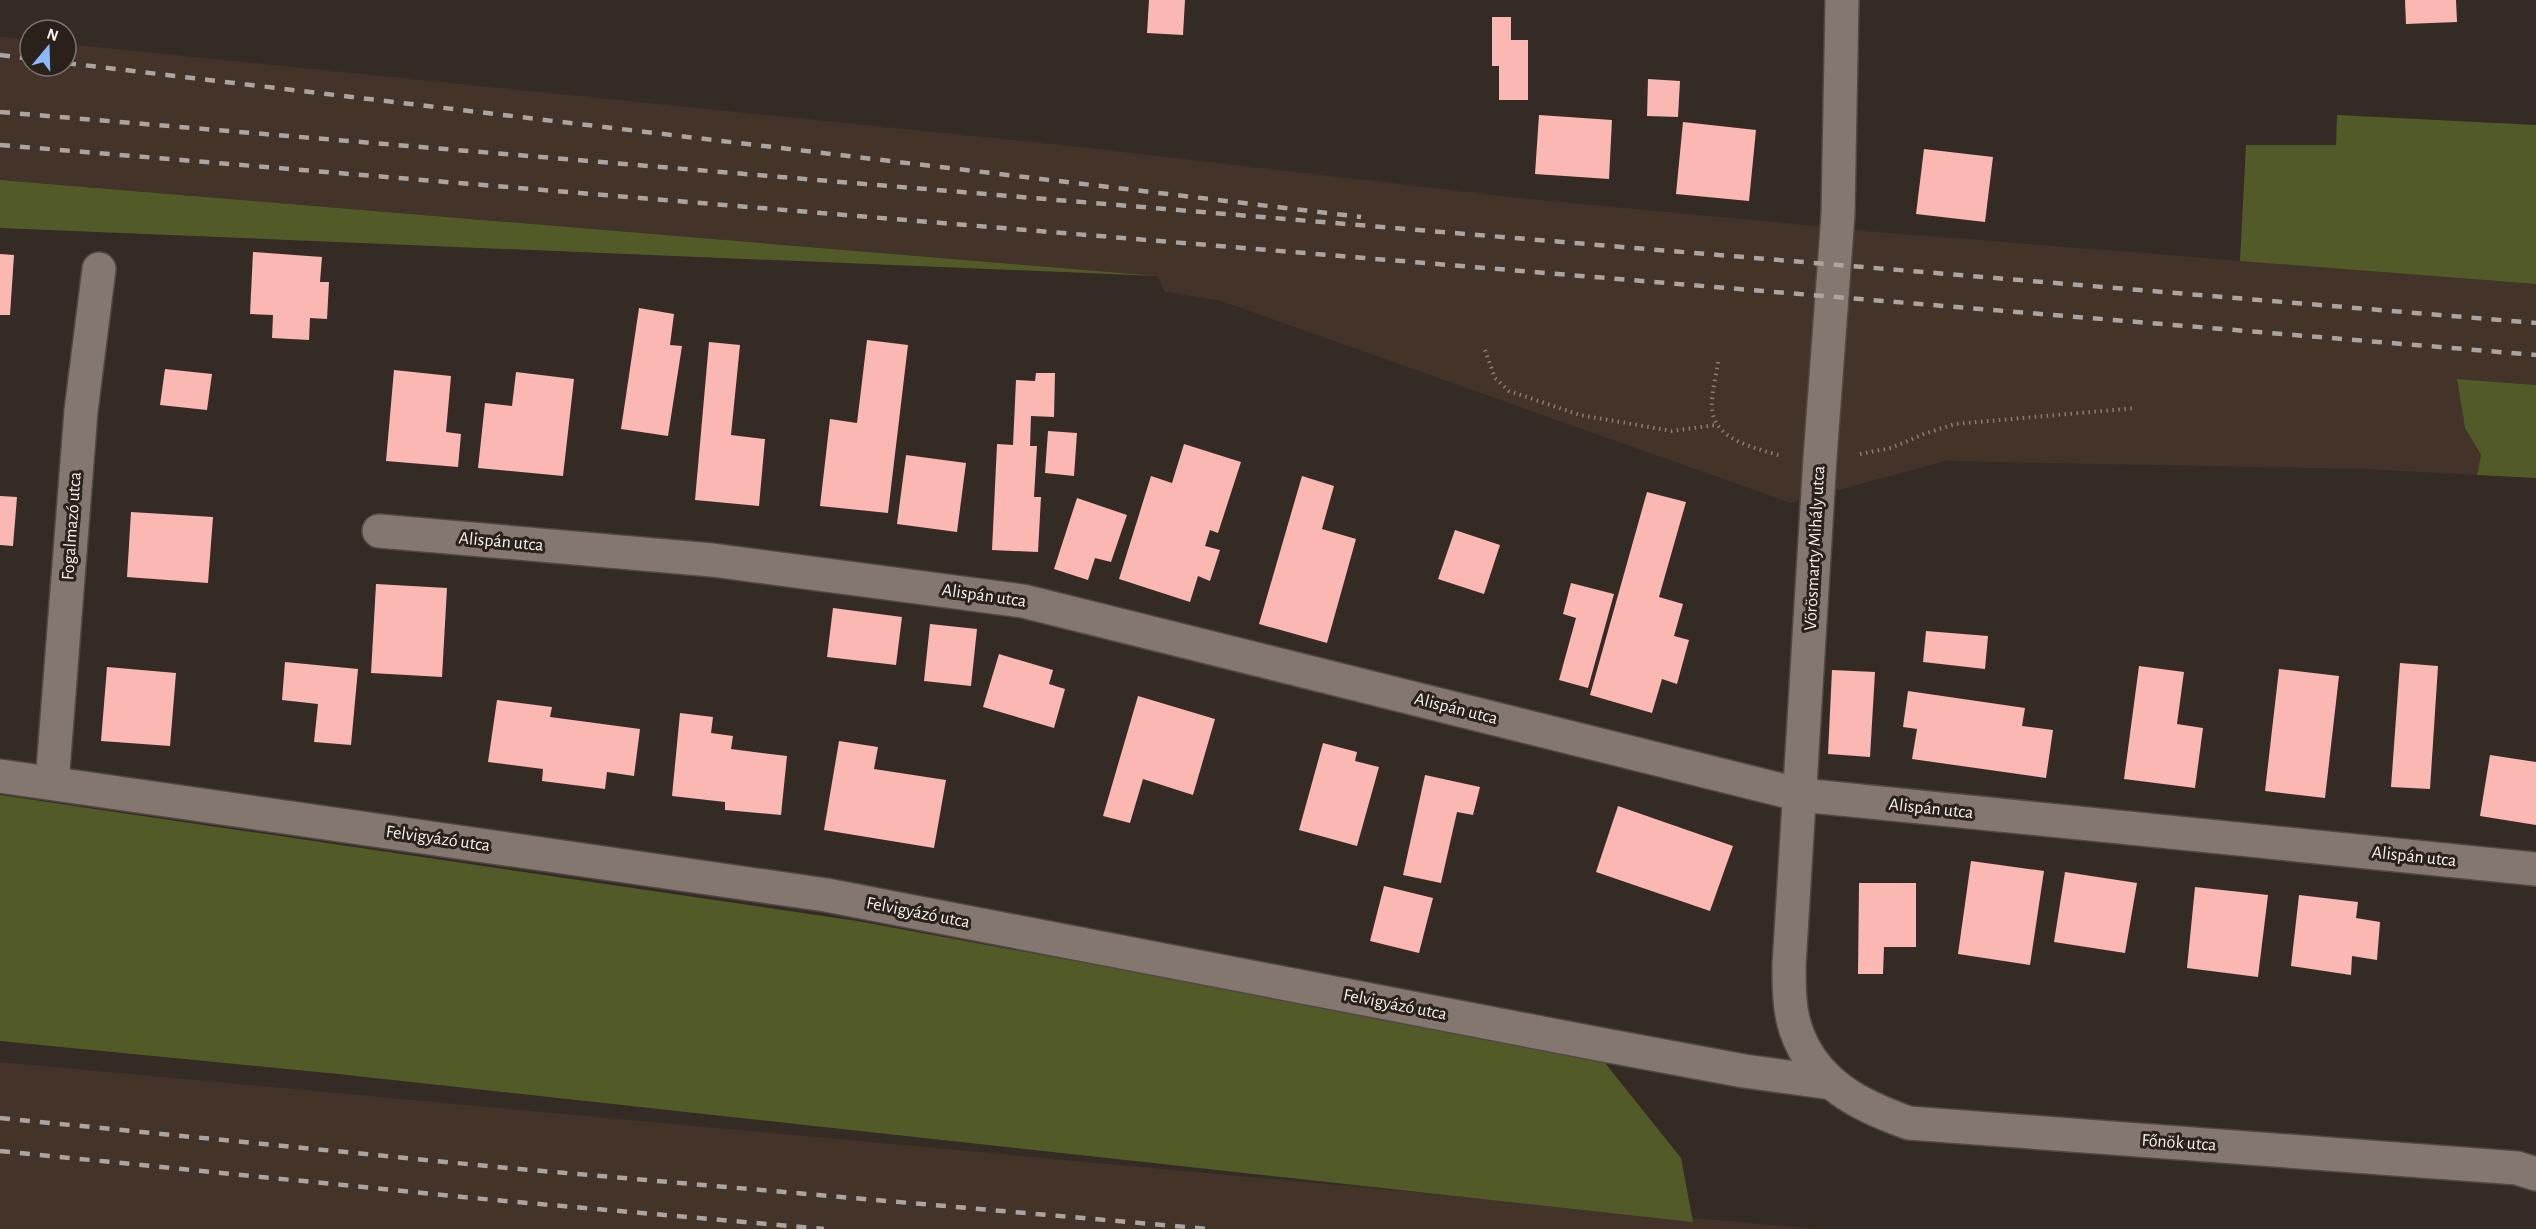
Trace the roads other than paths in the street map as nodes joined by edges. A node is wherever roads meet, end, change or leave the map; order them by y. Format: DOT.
graph roads {
  1 [pos="1842,0"];
  2 [pos="99,269"];
  3 [pos="379,531"];
  4 [pos="0,776"];
  5 [pos="52,783"];
  6 [pos="1801,795"];
  7 [pos="2536,869"];
  8 [pos="1831,1083"];
  9 [pos="2536,1174"];
  1 -- 6 [label="street, Vörösmarty Mihály utca"];
  2 -- 5 [label="street, Fogalmazó utca"];
  3 -- 6 [label="street, Alispán utca"];
  4 -- 5 [label="street, Felvigyázó utca"];
  5 -- 8 [label="street, Felvigyázó utca"];
  6 -- 7 [label="street, Alispán utca"];
  6 -- 8 [label="street, Vörösmarty Mihály utca"];
  8 -- 9 [label="street, Főnök utca"];
}
